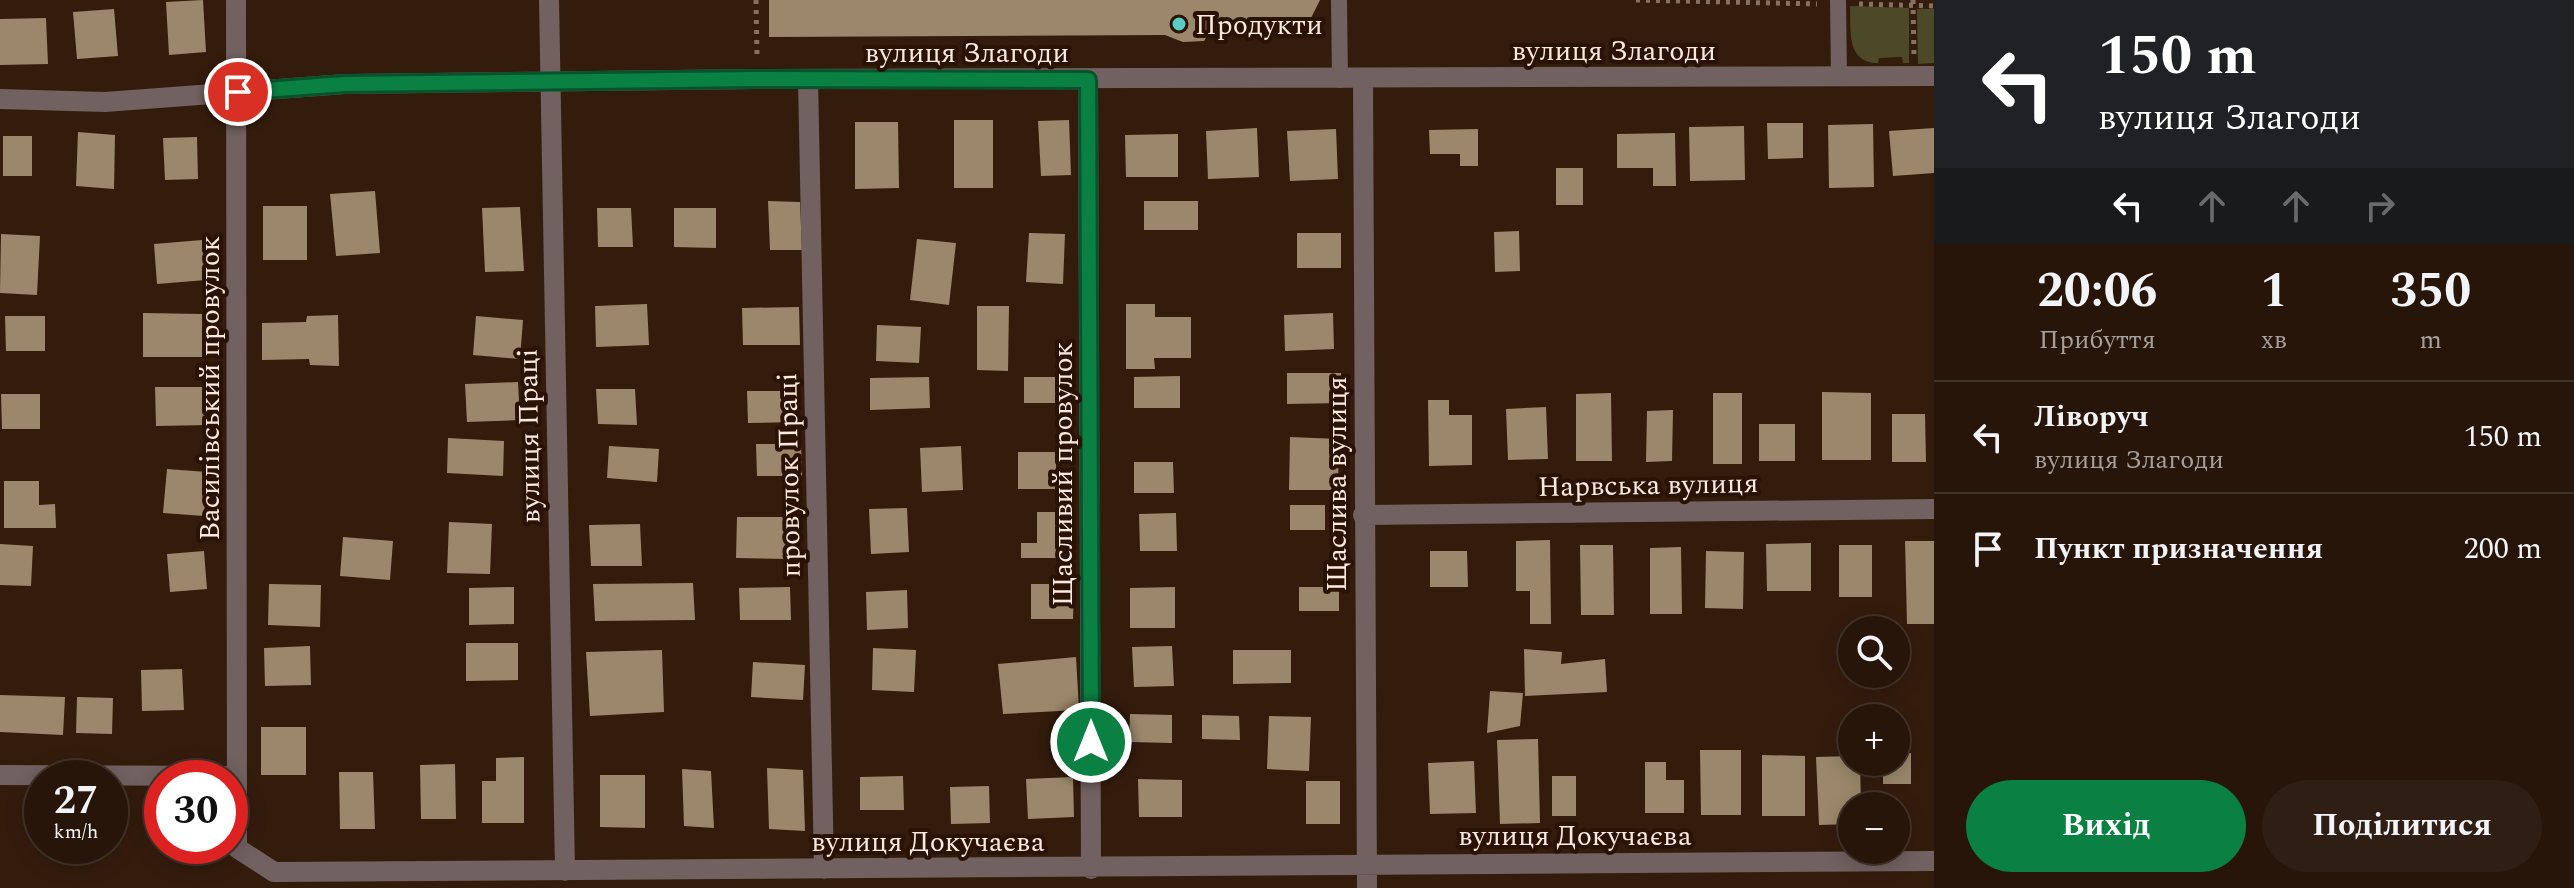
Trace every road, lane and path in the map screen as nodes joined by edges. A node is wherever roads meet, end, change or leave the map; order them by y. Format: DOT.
graph roads {
  1 [pos="236,0"];
  2 [pos="549,0"];
  3 [pos="756,0"];
  4 [pos="1339,0"];
  5 [pos="1636,0"];
  6 [pos="1838,2"];
  7 [pos="1913,3"];
  8 [pos="1934,6"];
  9 [pos="1924,76"];
  10 [pos="1839,77"];
  11 [pos="757,79"];
  12 [pos="808,79"];
  13 [pos="1363,79"];
  14 [pos="1088,80"];
  15 [pos="1340,80"];
  16 [pos="549,83"];
  17 [pos="238,92"];
  18 [pos="0,99"];
  19 [pos="1934,509"];
  20 [pos="1363,515"];
  21 [pos="237,760"];
  22 [pos="0,775"];
  23 [pos="144,776"];
  24 [pos="248,855"];
  25 [pos="1934,861"];
  26 [pos="1367,864"];
  27 [pos="824,869"];
  28 [pos="1091,869"];
  29 [pos="565,871"];
  30 [pos="890,879"];
  31 [pos="472,880"];
  32 [pos="1367,888"];
  1 -- 17 [label="street, Василівський провулок"];
  2 -- 16 [label="street, вулиця Праці"];
  3 -- 11 [label="path"];
  4 -- 15 [label="lane"];
  5 -- 6 [label="path"];
  6 -- 7 [label="path"];
  6 -- 10 [label="lane"];
  7 -- 8 [label="path"];
  7 -- 9 [label="path"];
  9 -- 10 [label="street, вулиця Злагоди"];
  10 -- 13 [label="street, вулиця Злагоди"];
  11 -- 12 [label="street, вулиця Злагоди"];
  11 -- 16 [label="street, вулиця Злагоди"];
  12 -- 14 [label="street, вулиця Злагоди"];
  12 -- 27 [label="street, провулок Праці"];
  13 -- 15 [label="street, вулиця Злагоди"];
  13 -- 20 [label="street, Щаслива вулиця"];
  14 -- 15 [label="street, вулиця Злагоди"];
  14 -- 28 [label="street, Щасливий провулок"];
  16 -- 17 [label="street, вулиця Злагоди"];
  16 -- 29 [label="street, вулиця Праці"];
  17 -- 18 [label="street, вулиця Злагоди"];
  17 -- 21 [label="street, Василівський провулок"];
  19 -- 20 [label="street, Нарвська вулиця"];
  20 -- 26 [label="street, Щаслива вулиця"];
  22 -- 23 [label="street"];
  24 -- 31 [label="street, вулиця Докучаєва"];
  25 -- 26 [label="street, вулиця Докучаєва"];
  26 -- 28 [label="street, вулиця Докучаєва"];
  26 -- 32 [label="street, Щаслива вулиця"];
  27 -- 29 [label="street, вулиця Докучаєва"];
  27 -- 30 [label="street, вулиця Докучаєва"];
  28 -- 30 [label="street, вулиця Докучаєва"];
  29 -- 31 [label="street, вулиця Докучаєва"];
}
